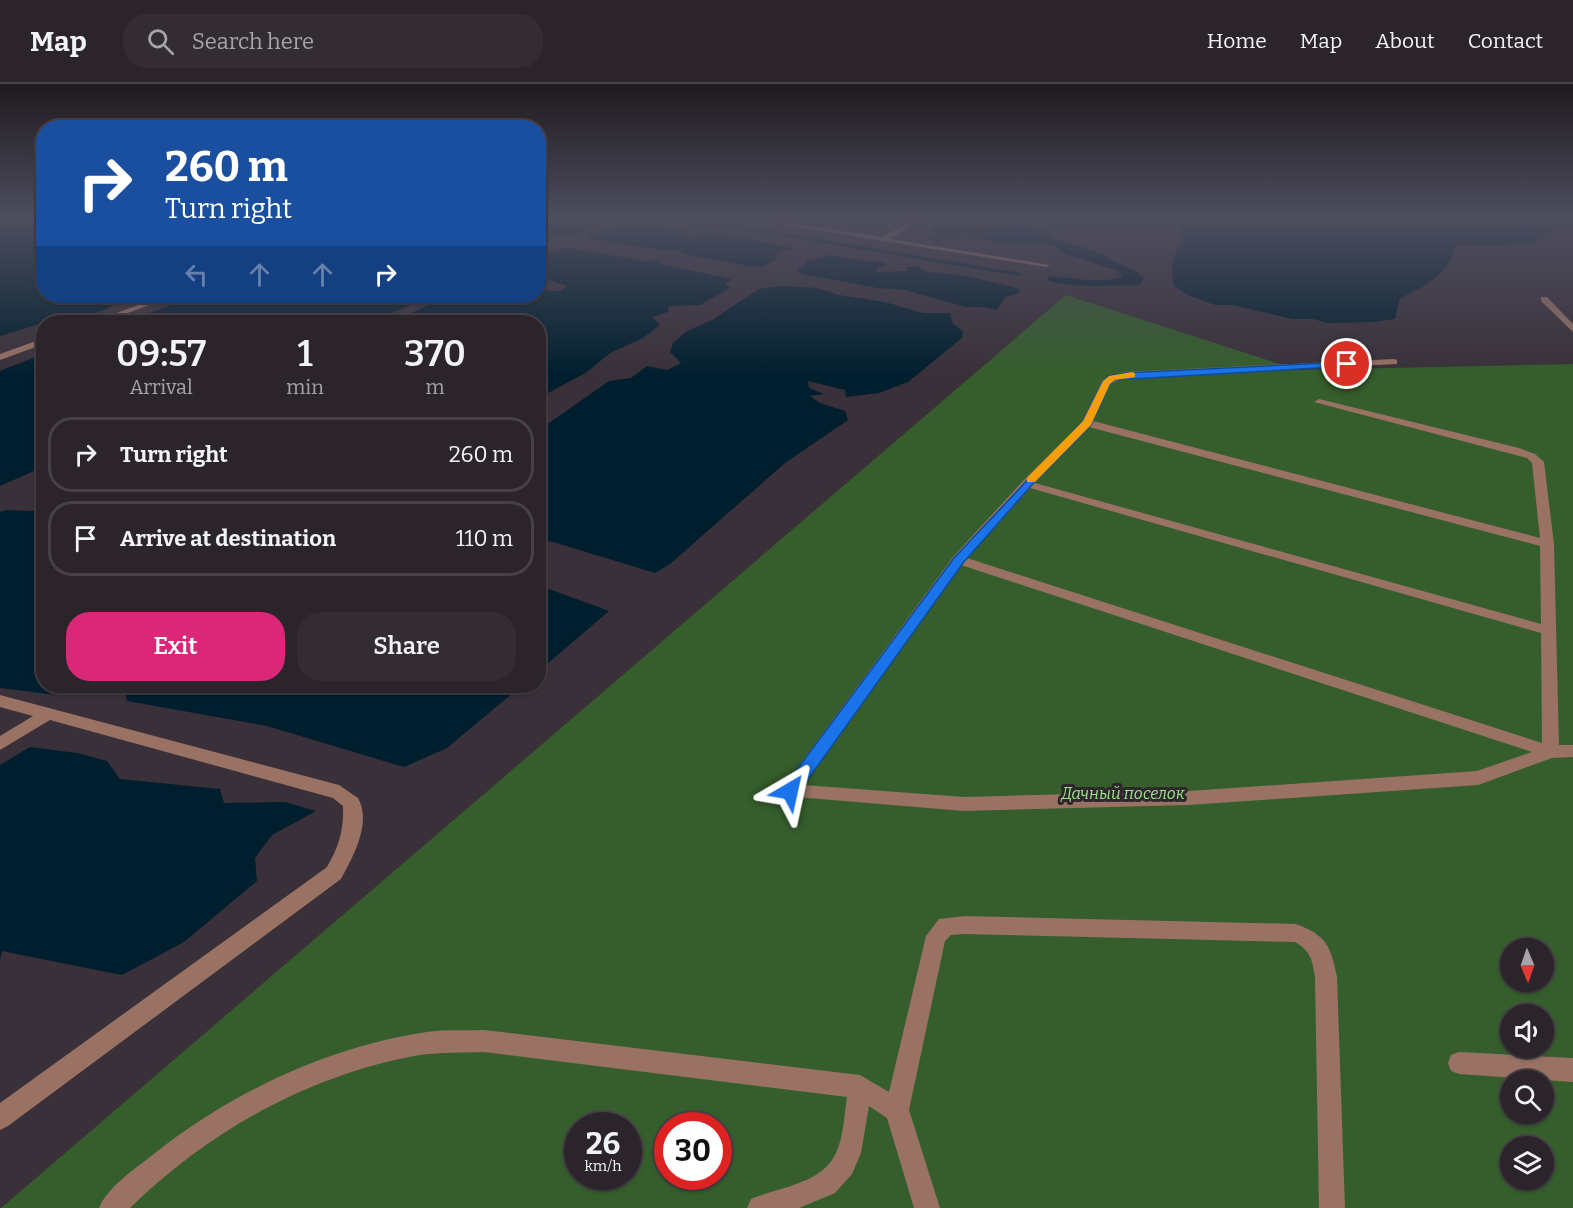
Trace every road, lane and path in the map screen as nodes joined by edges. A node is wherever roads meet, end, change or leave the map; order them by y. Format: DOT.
graph roads {
  1 [pos="1544,299"];
  2 [pos="150,303"];
  3 [pos="116,315"];
  4 [pos="1573,329"];
  5 [pos="36,344"];
  6 [pos="0,357"];
  7 [pos="1394,362"];
  8 [pos="1319,402"];
  9 [pos="1087,423"];
  10 [pos="1028,484"];
  11 [pos="1547,544"];
  12 [pos="958,560"];
  13 [pos="1547,630"];
  14 [pos="0,701"];
  15 [pos="48,714"];
  16 [pos="0,744"];
  17 [pos="1551,752"];
  18 [pos="1573,752"];
  19 [pos="1459,1063"];
  20 [pos="1573,1070"];
  21 [pos="860,1086"];
  22 [pos="897,1110"];
  23 [pos="0,1118"];
  24 [pos="112,1208"];
  25 [pos="760,1208"];
  26 [pos="927,1208"];
  27 [pos="1332,1208"];
  1 -- 4 [label="street"];
  2 -- 3 [label="street"];
  5 -- 6 [label="street"];
  7 -- 9 [label="street"];
  8 -- 11 [label="street"];
  9 -- 10 [label="street"];
  9 -- 11 [label="street"];
  10 -- 12 [label="street"];
  10 -- 13 [label="street"];
  11 -- 13 [label="street"];
  12 -- 17 [label="street"];
  12 -- 17 [label="street"];
  13 -- 17 [label="street"];
  14 -- 15 [label="street"];
  15 -- 16 [label="street"];
  15 -- 23 [label="street"];
  17 -- 18 [label="street"];
  19 -- 20 [label="street"];
  21 -- 22 [label="street"];
  21 -- 24 [label="street"];
  21 -- 25 [label="street"];
  22 -- 26 [label="street"];
  22 -- 27 [label="street"];
}
